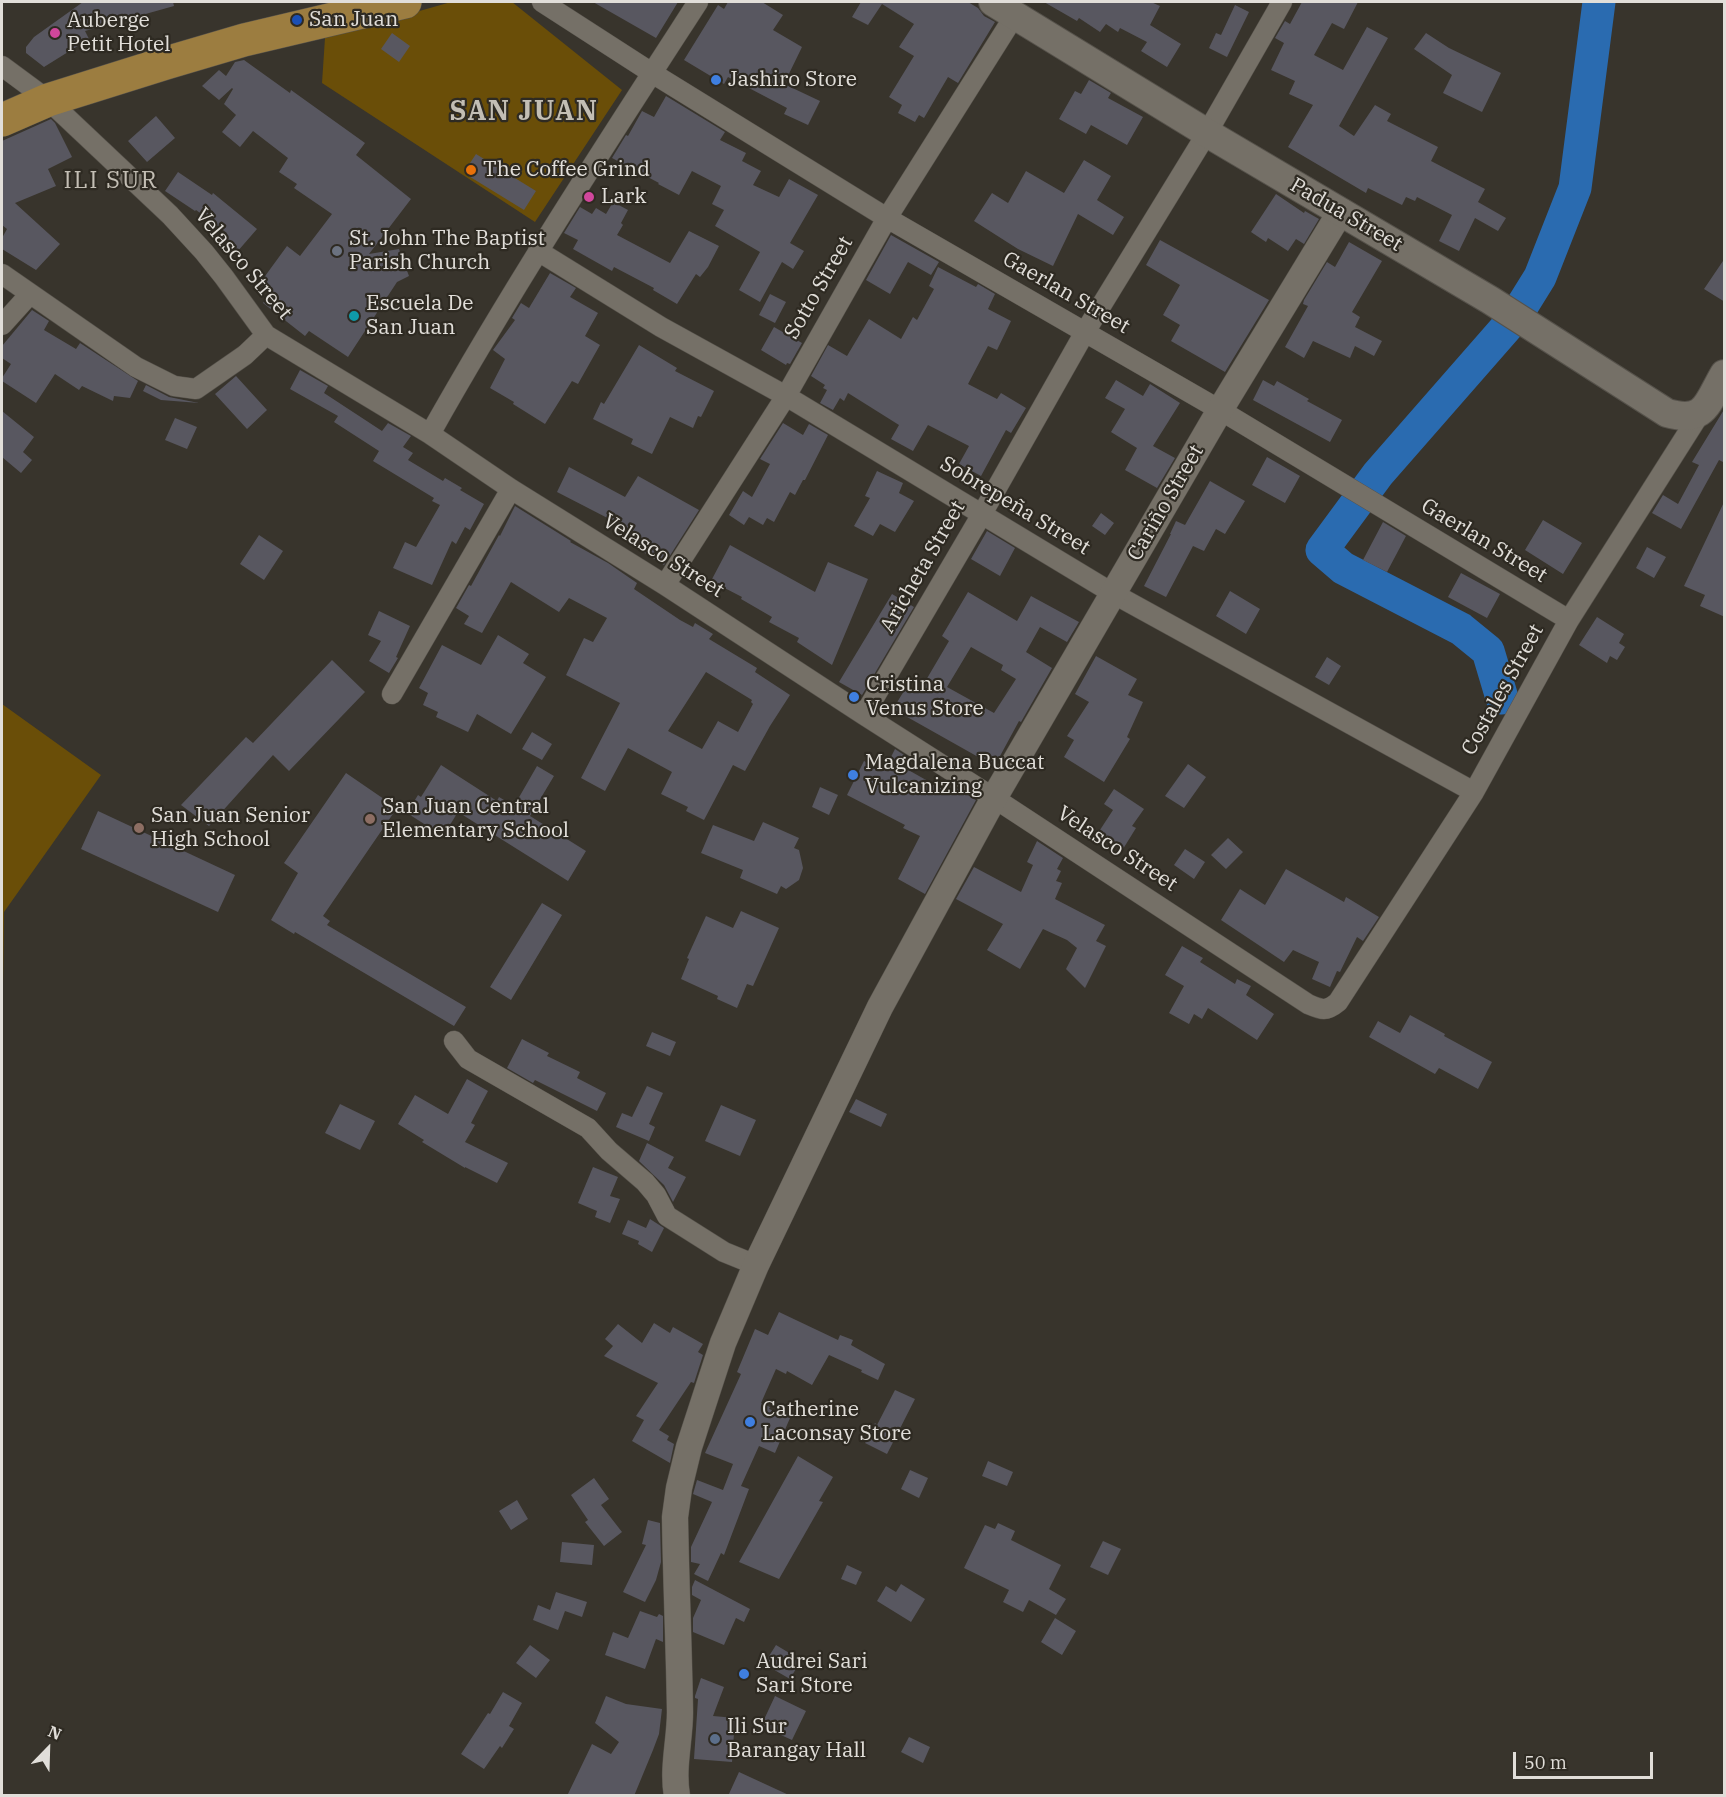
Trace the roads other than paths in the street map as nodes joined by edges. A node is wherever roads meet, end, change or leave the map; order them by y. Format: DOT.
graph roads {
  1 [pos="405,2"];
  2 [pos="542,2"];
  3 [pos="698,2"];
  4 [pos="1282,2"];
  5 [pos="1004,8"];
  6 [pos="2,66"];
  7 [pos="652,73"];
  8 [pos="48,100"];
  9 [pos="2,120"];
  10 [pos="1207,133"];
  11 [pos="1341,212"];
  12 [pos="887,218"];
  13 [pos="538,251"];
  14 [pos="2,274"];
  15 [pos="30,294"];
  16 [pos="2,325"];
  17 [pos="1085,332"];
  18 [pos="266,334"];
  19 [pos="1725,374"];
  20 [pos="786,396"];
  21 [pos="1220,410"];
  22 [pos="1701,412"];
  23 [pos="430,434"];
  24 [pos="511,489"];
  25 [pos="982,514"];
  26 [pos="665,585"];
  27 [pos="1114,594"];
  28 [pos="1569,620"];
  29 [pos="392,694"];
  30 [pos="864,715"];
  31 [pos="1474,792"];
  32 [pos="994,798"];
  33 [pos="1346,991"];
  34 [pos="454,1041"];
  35 [pos="756,1265"];
  36 [pos="677,1796"];
  1 -- 8 [label="highway"];
  2 -- 7 [label="street, Gaerlan Street"];
  3 -- 7 [label="street"];
  4 -- 10 [label="street, Aricheta Street"];
  5 -- 10 [label="main road, Padua Street"];
  5 -- 12 [label="street, Sotto Street"];
  6 -- 8 [label="street, Velasco Street"];
  7 -- 12 [label="street, Gaerlan Street"];
  7 -- 13 [label="street"];
  8 -- 9 [label="highway"];
  8 -- 18 [label="street, Velasco Street"];
  10 -- 11 [label="main road, Padua Street"];
  10 -- 17 [label="street, Aricheta Street"];
  11 -- 21 [label="street, Cariño Street"];
  11 -- 22 [label="main road, Padua Street"];
  12 -- 17 [label="street, Gaerlan Street"];
  12 -- 20 [label="street, Sotto Street"];
  13 -- 20 [label="street, Sobrepeña Street"];
  13 -- 23 [label="street"];
  14 -- 15 [label="street"];
  15 -- 16 [label="street"];
  15 -- 18 [label="street"];
  17 -- 21 [label="street, Gaerlan Street"];
  17 -- 25 [label="street, Aricheta Street"];
  18 -- 23 [label="street, Velasco Street"];
  19 -- 22 [label="main road"];
  20 -- 25 [label="street, Sobrepeña Street"];
  20 -- 26 [label="street, Sotto Street"];
  21 -- 27 [label="street, Cariño Street"];
  21 -- 28 [label="street, Gaerlan Street"];
  22 -- 28 [label="street, Costales Street"];
  23 -- 24 [label="street, Velasco Street"];
  24 -- 26 [label="street, Velasco Street"];
  24 -- 29 [label="street"];
  25 -- 27 [label="street, Sobrepeña Street"];
  25 -- 30 [label="street, Aricheta Street"];
  26 -- 30 [label="street, Velasco Street"];
  27 -- 31 [label="street, Sobrepeña Street"];
  27 -- 32 [label="street, Cariño Street"];
  28 -- 31 [label="street, Costales Street"];
  30 -- 32 [label="street, Velasco Street"];
  31 -- 33 [label="street, Costales Street"];
  32 -- 33 [label="street, Velasco Street"];
  32 -- 35 [label="street, Cariño Street"];
  34 -- 35 [label="street"];
  35 -- 36 [label="street, Cariño Street"];
}
